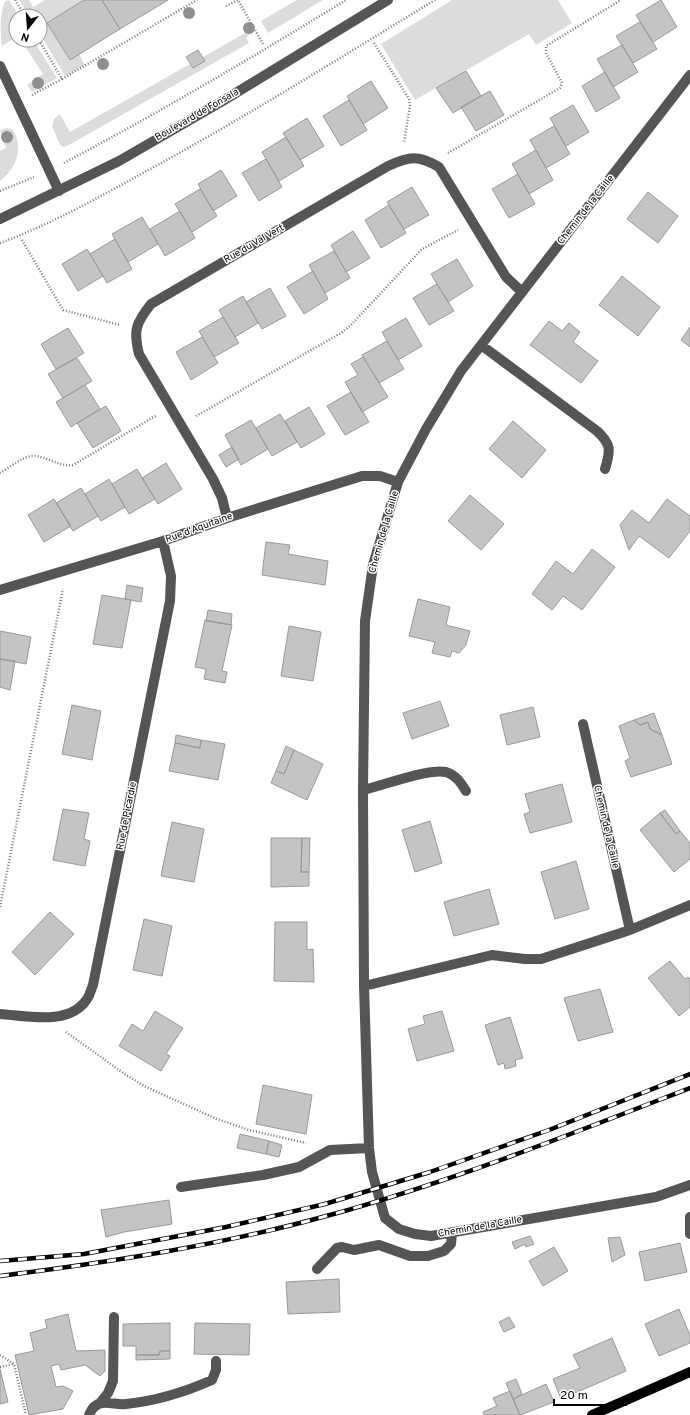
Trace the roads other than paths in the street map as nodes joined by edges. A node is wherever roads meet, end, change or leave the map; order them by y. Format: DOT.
graph roads {
  1 [pos="388,0"];
  2 [pos="0,66"];
  3 [pos="690,75"];
  4 [pos="59,191"];
  5 [pos="0,219"];
  6 [pos="522,292"];
  7 [pos="481,345"];
  8 [pos="605,469"];
  9 [pos="398,482"];
  10 [pos="226,518"];
  11 [pos="163,541"];
  12 [pos="0,590"];
  13 [pos="583,724"];
  14 [pos="363,790"];
  15 [pos="466,791"];
  16 [pos="690,905"];
  17 [pos="630,930"];
  18 [pos="364,986"];
  19 [pos="0,1014"];
  20 [pos="369,1148"];
  21 [pos="690,1185"];
  22 [pos="181,1187"];
  23 [pos="690,1217"];
  24 [pos="452,1233"];
  25 [pos="690,1234"];
  26 [pos="317,1269"];
  27 [pos="114,1317"];
  28 [pos="216,1362"];
  29 [pos="690,1372"];
  30 [pos="100,1403"];
  31 [pos="89,1415"];
  32 [pos="592,1415"];
  1 -- 4 [label="street, Boulevard de Fonsala"];
  2 -- 4 [label="street"];
  3 -- 6 [label="street, Chemin de la Caille"];
  4 -- 5 [label="street, Boulevard de Fonsala"];
  6 -- 7 [label="street, Chemin de la Caille"];
  6 -- 10 [label="street, Rue du Val Vert"];
  7 -- 8 [label="street"];
  7 -- 9 [label="street, Chemin de la Caille"];
  9 -- 10 [label="street, Rue d'Aquitaine"];
  9 -- 14 [label="street, Chemin de la Caille"];
  10 -- 11 [label="street, Rue d'Aquitaine"];
  11 -- 12 [label="street, Rue d'Aquitaine"];
  11 -- 19 [label="street, Rue de Picardie"];
  13 -- 17 [label="street, Chemin de la Caille"];
  14 -- 15 [label="street"];
  14 -- 18 [label="street, Chemin de la Caille"];
  16 -- 17 [label="street"];
  17 -- 18 [label="street"];
  18 -- 20 [label="street, Chemin de la Caille"];
  20 -- 22 [label="street"];
  20 -- 24 [label="street, Chemin de la Caille"];
  21 -- 24 [label="street, Chemin de la Caille"];
  23 -- 25 [label="street"];
  24 -- 26 [label="street"];
  27 -- 30 [label="street"];
  28 -- 30 [label="street"];
  29 -- 32 [label="main road"];
  30 -- 31 [label="street"];
}
